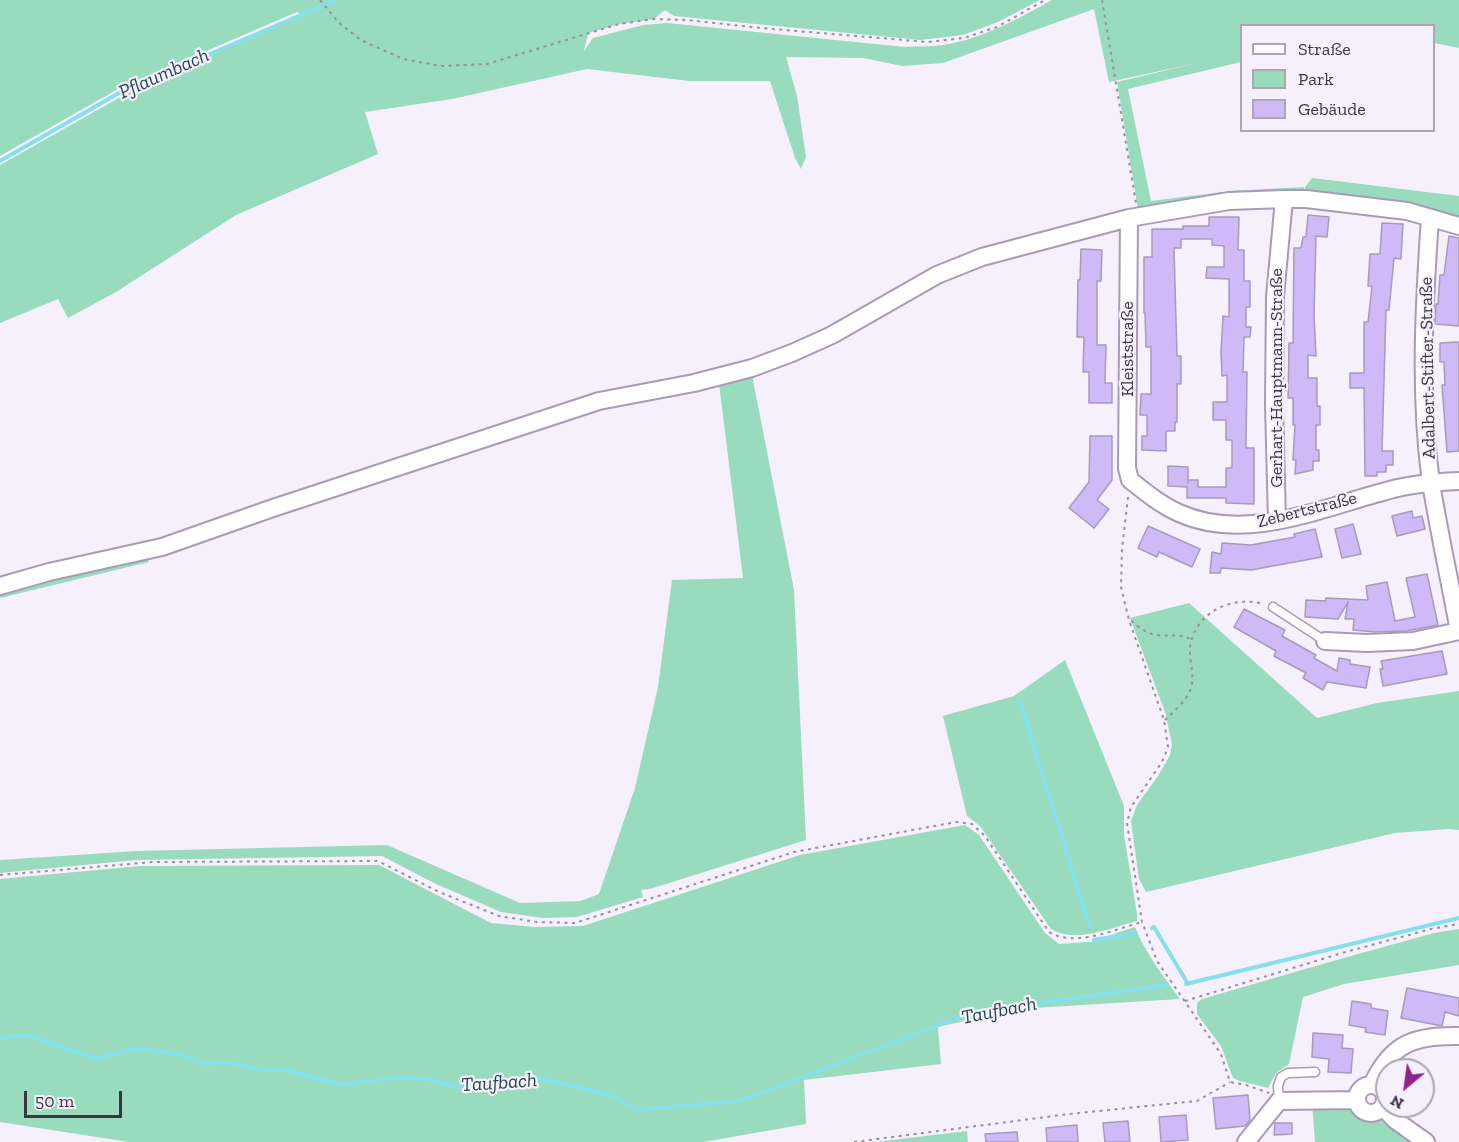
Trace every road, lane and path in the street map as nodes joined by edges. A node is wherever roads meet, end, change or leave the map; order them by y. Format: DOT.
graph roads {
  1 [pos="320,0"];
  2 [pos="1045,0"];
  3 [pos="1102,0"];
  4 [pos="1284,199"];
  5 [pos="1134,218"];
  6 [pos="1430,218"];
  7 [pos="1459,225"];
  8 [pos="1130,480"];
  9 [pos="1459,481"];
  10 [pos="1431,482"];
  11 [pos="1277,521"];
  12 [pos="0,585"];
  13 [pos="1273,607"];
  14 [pos="1129,620"];
  15 [pos="1459,631"];
  16 [pos="1192,639"];
  17 [pos="1325,641"];
  18 [pos="1164,720"];
  19 [pos="0,875"];
  20 [pos="1142,922"];
  21 [pos="1459,924"];
  22 [pos="1185,1001"];
  23 [pos="1459,1036"];
  24 [pos="1315,1072"];
  25 [pos="1230,1082"];
  26 [pos="1372,1085"];
  27 [pos="1375,1086"];
  28 [pos="1357,1100"];
  29 [pos="1279,1101"];
  30 [pos="1375,1112"];
  31 [pos="1393,1118"];
  32 [pos="854,1142"];
  33 [pos="1246,1142"];
  34 [pos="1426,1142"];
  1 -- 2 [label="path"];
  3 -- 5 [label="path"];
  4 -- 5 [label="street"];
  4 -- 6 [label="street"];
  4 -- 11 [label="street, Gerhart-Hauptmann-Straße"];
  5 -- 8 [label="street, Kleiststraße"];
  5 -- 12 [label="street"];
  6 -- 7 [label="street"];
  6 -- 10 [label="street, Adalbert-Stifter-Straße"];
  8 -- 11 [label="street, Zebertstraße"];
  8 -- 14 [label="path"];
  9 -- 10 [label="street, Zebertstraße"];
  10 -- 11 [label="street, Zebertstraße"];
  10 -- 15 [label="street, Adalbert-Stifter-Straße"];
  13 -- 16 [label="path"];
  13 -- 17 [label="lane"];
  14 -- 16 [label="path"];
  14 -- 18 [label="path"];
  15 -- 17 [label="street"];
  16 -- 18 [label="path"];
  18 -- 20 [label="path"];
  19 -- 20 [label="path"];
  20 -- 22 [label="path"];
  21 -- 22 [label="path"];
  22 -- 25 [label="path"];
  23 -- 26 [label="street"];
  24 -- 29 [label="lane"];
  25 -- 29 [label="path"];
  25 -- 32 [label="path"];
  26 -- 27 [label="street"];
  26 -- 28 [label="street"];
  28 -- 29 [label="street"];
  28 -- 30 [label="street"];
  29 -- 33 [label="street"];
  31 -- 34 [label="street"];
}
